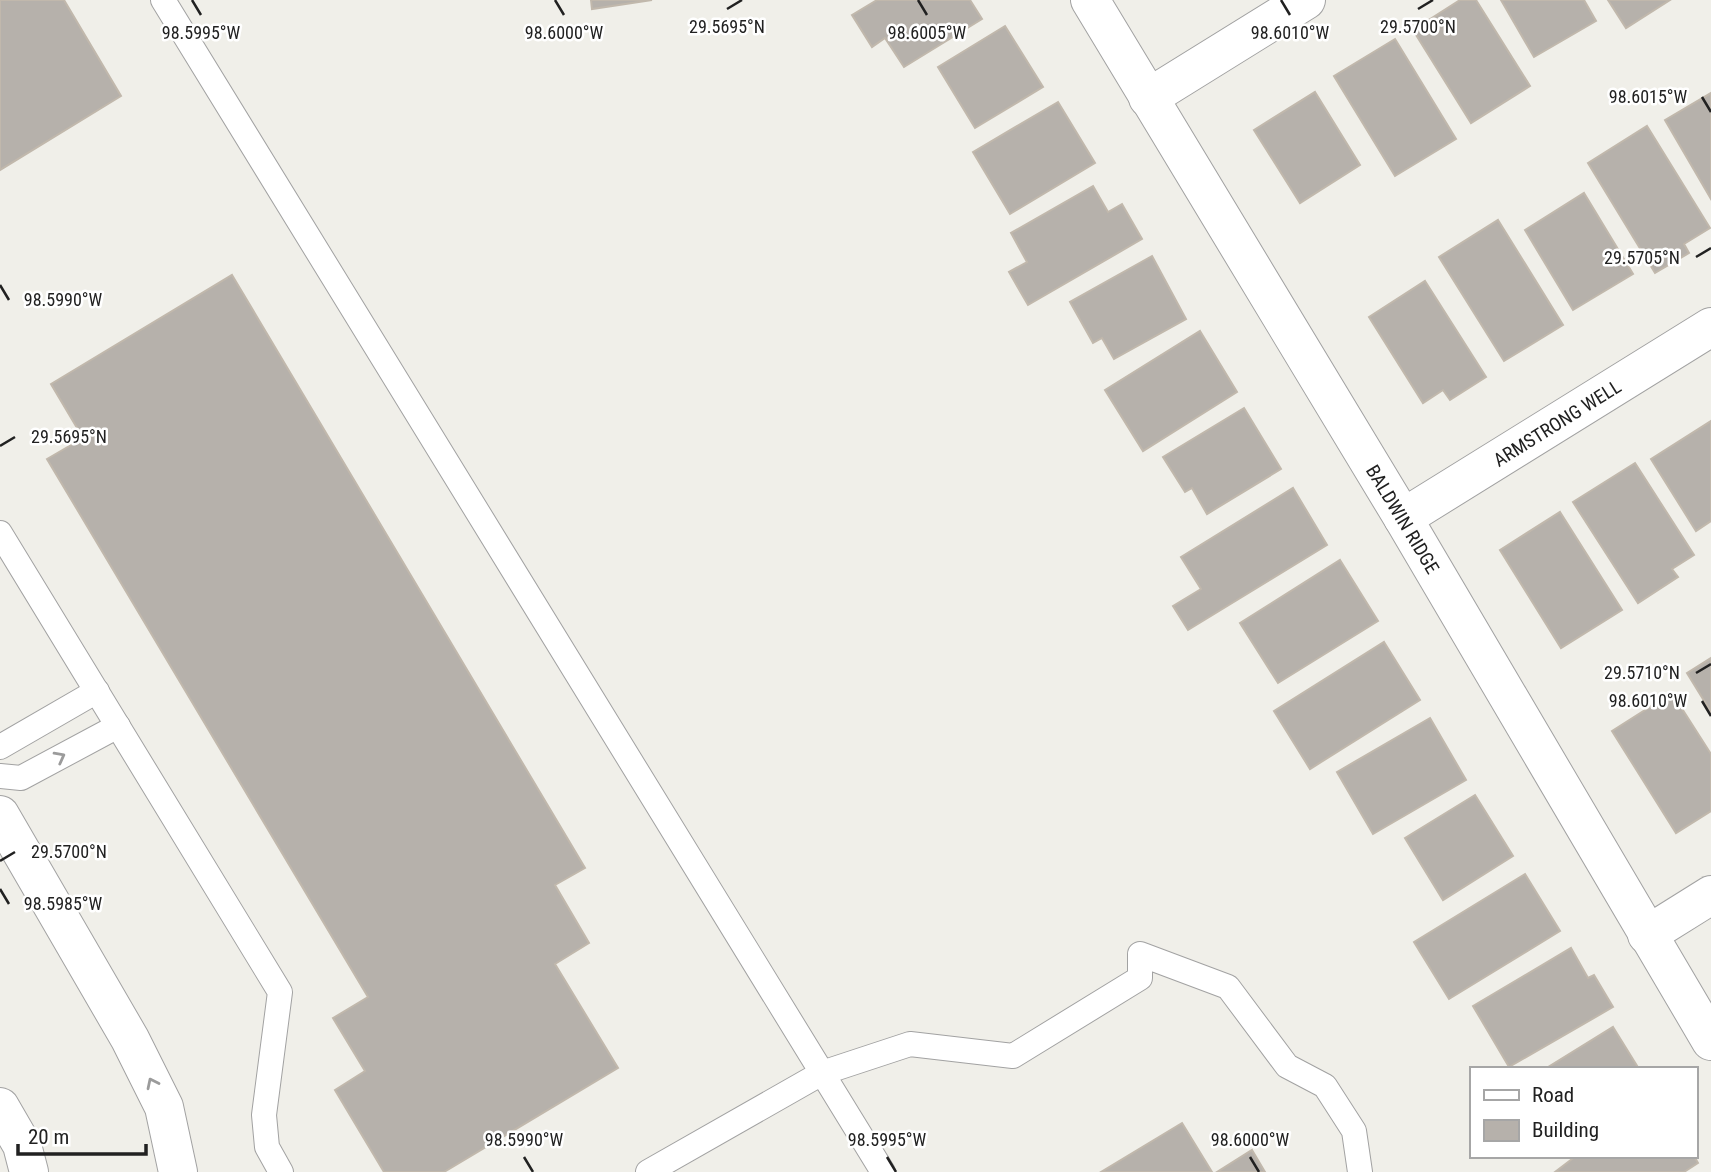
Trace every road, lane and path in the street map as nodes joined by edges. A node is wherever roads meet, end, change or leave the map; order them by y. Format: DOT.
graph roads {
  1 [pos="163,0"];
  2 [pos="1090,0"];
  3 [pos="1306,0"];
  4 [pos="1148,98"];
  5 [pos="1711,327"];
  6 [pos="1403,518"];
  7 [pos="0,533"];
  8 [pos="97,691"];
  9 [pos="117,726"];
  10 [pos="0,747"];
  11 [pos="0,776"];
  12 [pos="0,815"];
  13 [pos="1711,895"];
  14 [pos="1647,935"];
  15 [pos="1711,1041"];
  16 [pos="822,1073"];
  17 [pos="0,1108"];
  18 [pos="29,1172"];
  19 [pos="178,1172"];
  20 [pos="281,1172"];
  21 [pos="648,1172"];
  22 [pos="883,1172"];
  23 [pos="1360,1172"];
  1 -- 16 [label="lane"];
  2 -- 4 [label="street, BALDWIN RIDGE"];
  3 -- 4 [label="street"];
  4 -- 6 [label="street, BALDWIN RIDGE"];
  5 -- 6 [label="street, ARMSTRONG WELL"];
  6 -- 14 [label="street, BALDWIN RIDGE"];
  7 -- 8 [label="lane"];
  8 -- 9 [label="lane"];
  8 -- 10 [label="lane"];
  11 -- 9 [label="lane, one-way"];
  9 -- 20 [label="lane"];
  19 -- 12 [label="street, one-way"];
  13 -- 14 [label="street"];
  14 -- 15 [label="street, BALDWIN RIDGE"];
  16 -- 21 [label="lane"];
  16 -- 22 [label="lane"];
  16 -- 23 [label="lane"];
  17 -- 18 [label="street"];
}
